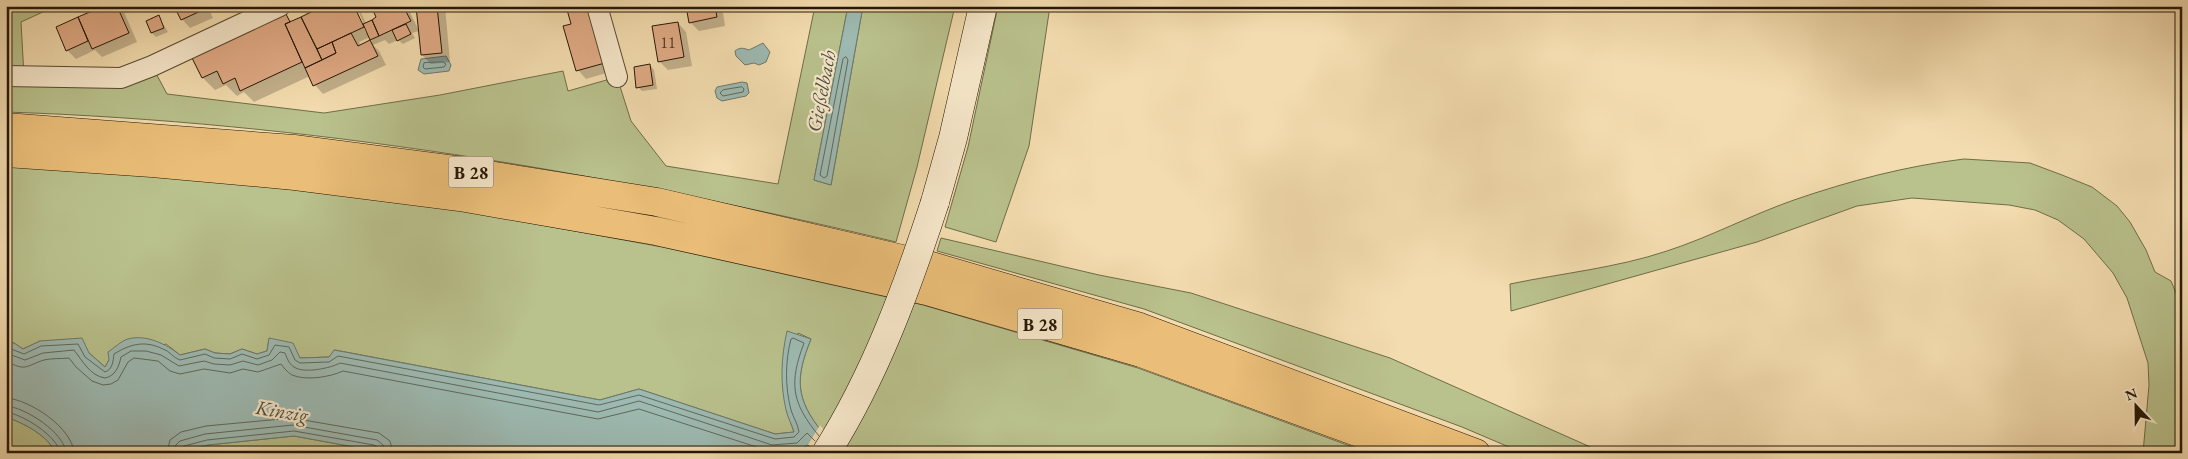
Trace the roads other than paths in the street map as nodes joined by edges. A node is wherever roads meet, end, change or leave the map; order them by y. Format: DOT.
graph roads {
  1 [pos="280,6"];
  2 [pos="597,6"];
  3 [pos="983,6"];
  4 [pos="6,76"];
  5 [pos="617,77"];
  6 [pos="6,127"];
  7 [pos="6,153"];
  8 [pos="826,453"];
  9 [pos="1414,453"];
  10 [pos="1476,453"];
  1 -- 4 [label="street"];
  2 -- 5 [label="street"];
  3 -- 8 [label="street, bridge"];
  6 -- 10 [label="highway, B 28"];
  7 -- 9 [label="highway, B 28"];
}
